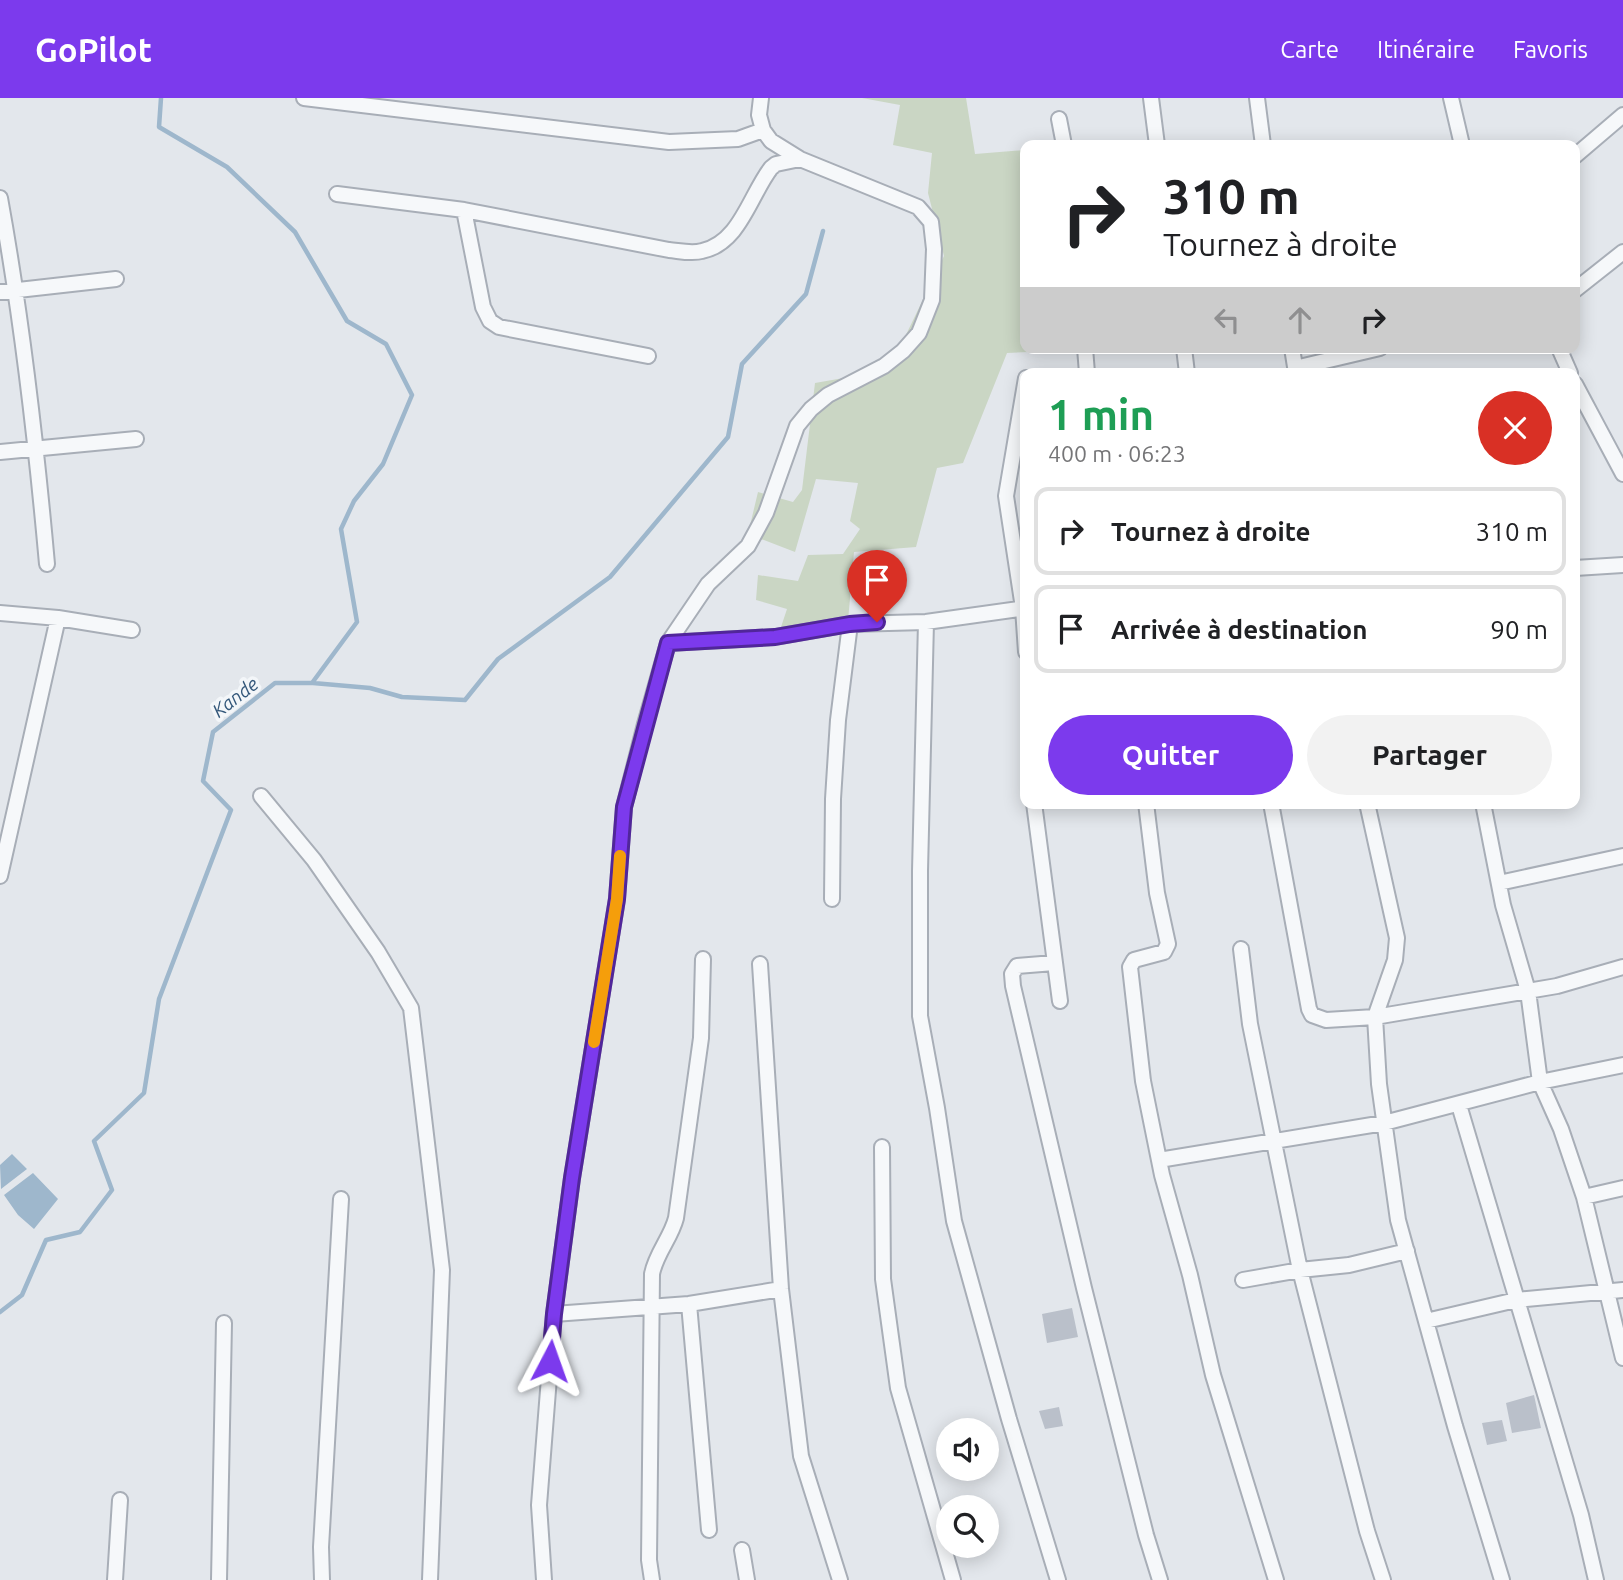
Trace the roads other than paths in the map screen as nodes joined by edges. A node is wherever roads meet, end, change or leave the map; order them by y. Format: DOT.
graph roads {
  1 [pos="304,98"];
  2 [pos="761,98"];
  3 [pos="1151,98"];
  4 [pos="1257,98"];
  5 [pos="1451,98"];
  6 [pos="1623,115"];
  7 [pos="1059,119"];
  8 [pos="763,130"];
  9 [pos="1063,140"];
  10 [pos="1156,140"];
  11 [pos="1262,140"];
  12 [pos="1461,140"];
  13 [pos="1580,152"];
  14 [pos="800,159"];
  15 [pos="337,194"];
  16 [pos="0,198"];
  17 [pos="464,210"];
  18 [pos="1623,252"];
  19 [pos="116,279"];
  20 [pos="1580,286"];
  21 [pos="17,289"];
  22 [pos="0,292"];
  23 [pos="1357,354"];
  24 [pos="648,356"];
  25 [pos="1304,368"];
  26 [pos="1580,399"];
  27 [pos="1020,414"];
  28 [pos="136,439"];
  29 [pos="37,449"];
  30 [pos="0,452"];
  31 [pos="1619,458"];
  32 [pos="1623,474"];
  33 [pos="47,564"];
  34 [pos="1623,565"];
  35 [pos="1580,568"];
  36 [pos="1020,583"];
  37 [pos="1020,609"];
  38 [pos="0,613"];
  39 [pos="58,618"];
  40 [pos="926,622"];
  41 [pos="850,624"];
  42 [pos="132,630"];
  43 [pos="668,643"];
  44 [pos="261,796"];
  45 [pos="1035,809"];
  46 [pos="1147,809"];
  47 [pos="1272,809"];
  48 [pos="1368,809"];
  49 [pos="1484,809"];
  50 [pos="1623,856"];
  51 [pos="0,877"];
  52 [pos="1499,883"];
  53 [pos="832,899"];
  54 [pos="1241,949"];
  55 [pos="704,959"];
  56 [pos="1054,962"];
  57 [pos="760,964"];
  58 [pos="1623,967"];
  59 [pos="1528,990"];
  60 [pos="1060,1001"];
  61 [pos="1375,1017"];
  62 [pos="1623,1065"];
  63 [pos="1540,1082"];
  64 [pos="1459,1105"];
  65 [pos="1384,1123"];
  66 [pos="1274,1141"];
  67 [pos="882,1147"];
  68 [pos="1159,1160"];
  69 [pos="1623,1188"];
  70 [pos="1584,1197"];
  71 [pos="341,1199"];
  72 [pos="1406,1251"];
  73 [pos="1300,1270"];
  74 [pos="1243,1280"];
  75 [pos="781,1289"];
  76 [pos="1623,1290"];
  77 [pos="1607,1293"];
  78 [pos="1516,1300"];
  79 [pos="689,1304"];
  80 [pos="651,1307"];
  81 [pos="554,1314"];
  82 [pos="1426,1321"];
  83 [pos="224,1323"];
  84 [pos="1623,1358"];
  85 [pos="120,1500"];
  86 [pos="709,1530"];
  87 [pos="742,1550"];
  88 [pos="115,1580"];
  89 [pos="219,1580"];
  90 [pos="322,1580"];
  91 [pos="430,1580"];
  92 [pos="544,1580"];
  93 [pos="652,1580"];
  94 [pos="747,1580"];
  95 [pos="840,1580"];
  96 [pos="953,1580"];
  97 [pos="1058,1580"];
  98 [pos="1160,1580"];
  99 [pos="1276,1580"];
  100 [pos="1383,1580"];
  101 [pos="1502,1580"];
  102 [pos="1596,1580"];
  1 -- 8 [label="street"];
  2 -- 8 [label="street"];
  3 -- 10 [label="street"];
  4 -- 11 [label="street"];
  5 -- 12 [label="street"];
  6 -- 13 [label="street"];
  7 -- 9 [label="street"];
  8 -- 14 [label="street"];
  14 -- 17 [label="street"];
  14 -- 43 [label="street"];
  15 -- 17 [label="street"];
  16 -- 21 [label="street"];
  17 -- 24 [label="street"];
  18 -- 20 [label="street"];
  19 -- 21 [label="street"];
  21 -- 22 [label="street"];
  21 -- 29 [label="street"];
  23 -- 25 [label="street"];
  26 -- 31 [label="street"];
  27 -- 36 [label="street"];
  28 -- 29 [label="street"];
  29 -- 30 [label="street"];
  29 -- 33 [label="street"];
  31 -- 32 [label="street"];
  34 -- 35 [label="street"];
  37 -- 40 [label="street"];
  38 -- 39 [label="street"];
  39 -- 42 [label="street"];
  39 -- 51 [label="street"];
  40 -- 41 [label="street"];
  40 -- 97 [label="street"];
  41 -- 43 [label="street"];
  41 -- 53 [label="street"];
  43 -- 81 [label="street"];
  44 -- 91 [label="street"];
  45 -- 56 [label="street"];
  46 -- 68 [label="street"];
  47 -- 61 [label="street"];
  48 -- 61 [label="street"];
  49 -- 52 [label="street"];
  50 -- 52 [label="street"];
  52 -- 59 [label="street"];
  54 -- 66 [label="street"];
  55 -- 80 [label="street"];
  56 -- 60 [label="street"];
  56 -- 98 [label="street"];
  57 -- 75 [label="street"];
  58 -- 59 [label="street"];
  59 -- 61 [label="street"];
  59 -- 63 [label="street"];
  61 -- 65 [label="street"];
  62 -- 63 [label="street"];
  63 -- 64 [label="street"];
  63 -- 70 [label="street"];
  64 -- 65 [label="street"];
  64 -- 78 [label="street"];
  65 -- 66 [label="street"];
  65 -- 72 [label="street"];
  66 -- 68 [label="street"];
  66 -- 73 [label="street"];
  67 -- 96 [label="street"];
  68 -- 99 [label="street"];
  69 -- 70 [label="street"];
  70 -- 77 [label="street"];
  71 -- 90 [label="street"];
  72 -- 73 [label="street"];
  72 -- 82 [label="street"];
  73 -- 74 [label="street"];
  73 -- 100 [label="street"];
  75 -- 79 [label="street"];
  75 -- 95 [label="street"];
  76 -- 77 [label="street"];
  77 -- 78 [label="street"];
  77 -- 84 [label="street"];
  78 -- 82 [label="street"];
  78 -- 102 [label="street"];
  79 -- 80 [label="street"];
  79 -- 86 [label="street"];
  80 -- 81 [label="street"];
  80 -- 93 [label="street"];
  81 -- 92 [label="street"];
  82 -- 101 [label="street"];
  83 -- 89 [label="street"];
  85 -- 88 [label="street"];
  87 -- 94 [label="street"];
}
